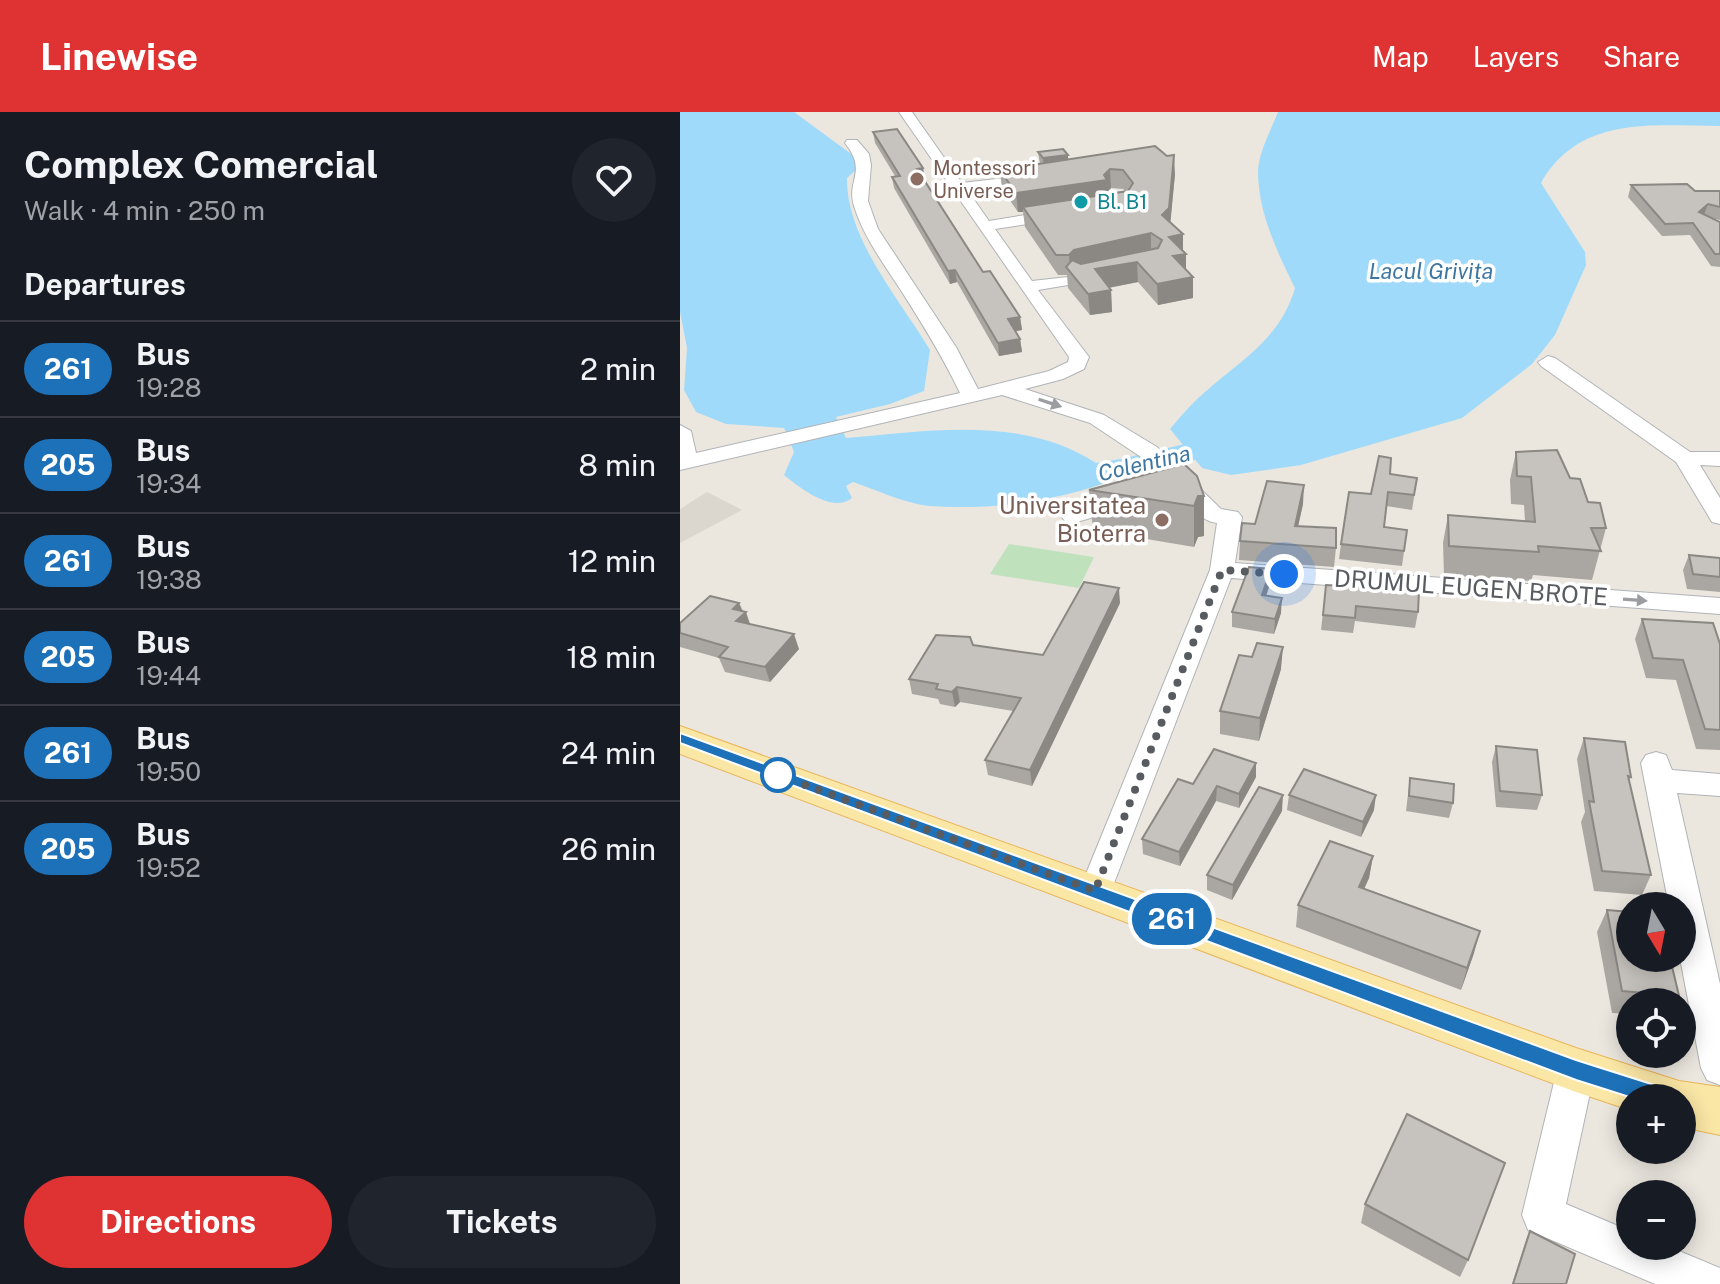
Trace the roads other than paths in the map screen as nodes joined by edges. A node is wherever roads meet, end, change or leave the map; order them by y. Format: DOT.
graph roads {
  1 [pos="907,112"];
  2 [pos="852,143"];
  3 [pos="1057,174"];
  4 [pos="957,188"];
  5 [pos="1080,212"];
  6 [pos="984,226"];
  7 [pos="1062,281"];
  8 [pos="1027,287"];
  9 [pos="1060,334"];
  10 [pos="1548,362"];
  11 [pos="1069,370"];
  12 [pos="1003,389"];
  13 [pos="970,393"];
  14 [pos="930,406"];
  15 [pos="1097,419"];
  16 [pos="680,431"];
  17 [pos="1685,458"];
  18 [pos="1720,459"];
  19 [pos="684,462"];
  20 [pos="1175,479"];
  21 [pos="1073,516"];
  22 [pos="1720,517"];
  23 [pos="1222,570"];
  24 [pos="1720,606"];
  25 [pos="680,739"];
  26 [pos="1720,785"];
  27 [pos="1095,891"];
  28 [pos="1720,1068"];
  29 [pos="1576,1070"];
  30 [pos="1620,1084"];
  31 [pos="1696,1106"];
  32 [pos="1720,1111"];
  33 [pos="1706,1284"];
  1 -- 4 [label="street"];
  2 -- 13 [label="street"];
  3 -- 4 [label="street"];
  4 -- 6 [label="street"];
  5 -- 6 [label="street"];
  6 -- 8 [label="street"];
  7 -- 8 [label="street"];
  8 -- 9 [label="street"];
  9 -- 11 [label="street"];
  9 -- 13 [label="street"];
  10 -- 17 [label="street"];
  11 -- 12 [label="street"];
  11 -- 15 [label="street"];
  12 -- 14 [label="street"];
  12 -- 15 [label="street, one-way"];
  13 -- 14 [label="street"];
  14 -- 19 [label="street"];
  15 -- 20 [label="street"];
  16 -- 19 [label="street"];
  17 -- 18 [label="street"];
  17 -- 22 [label="street"];
  20 -- 21 [label="street"];
  20 -- 23 [label="street"];
  23 -- 24 [label="street, DRUMUL EUGEN BROTE, one-way"];
  23 -- 27 [label="street"];
  25 -- 27 [label="main road"];
  26 -- 28 [label="street"];
  27 -- 29 [label="main road"];
  29 -- 30 [label="main road"];
  29 -- 33 [label="street"];
  31 -- 32 [label="main road"];
}
